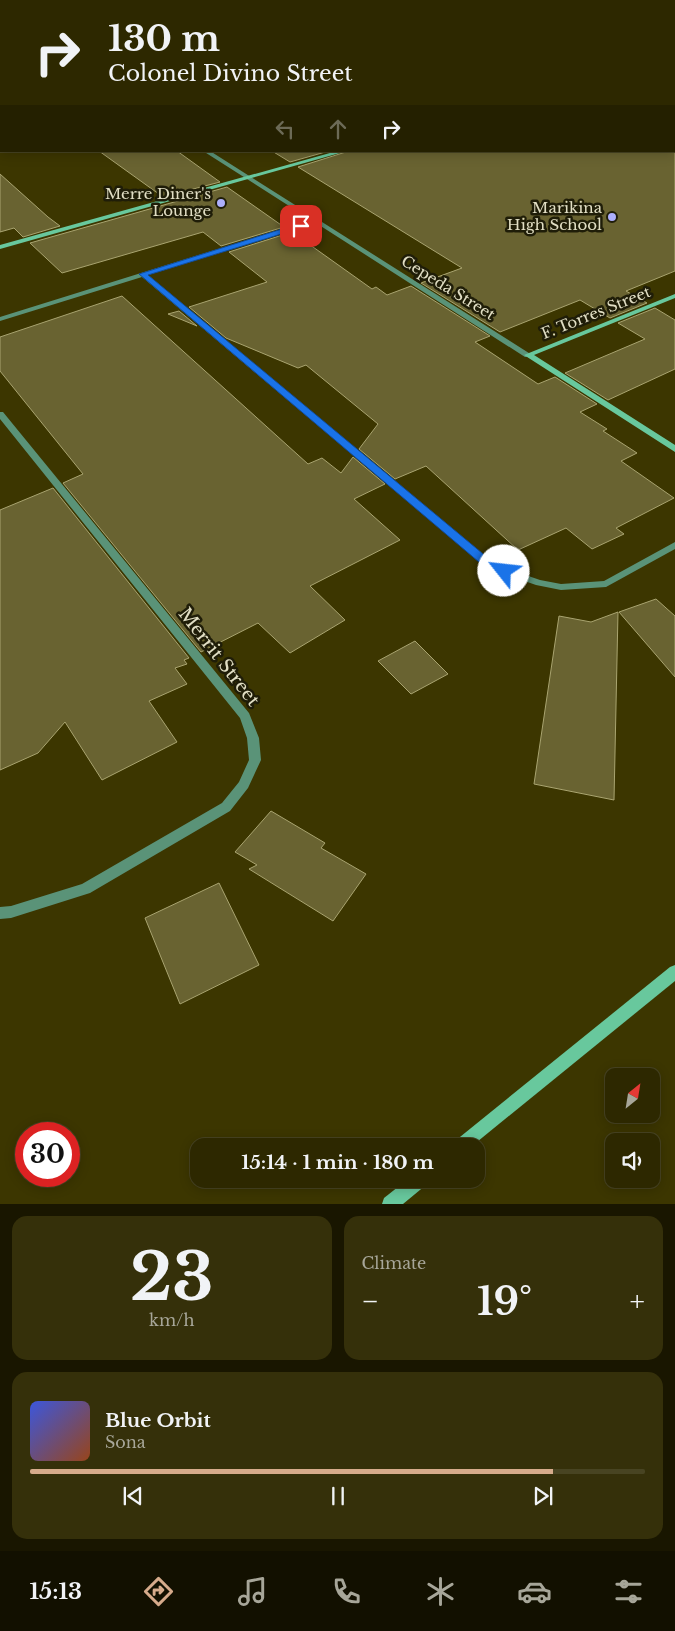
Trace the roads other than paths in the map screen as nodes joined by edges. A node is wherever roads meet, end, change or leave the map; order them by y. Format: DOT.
graph roads {
  1 [pos="208,152"];
  2 [pos="340,152"];
  3 [pos="248,178"];
  4 [pos="316,221"];
  5 [pos="0,247"];
  6 [pos="142,274"];
  7 [pos="675,296"];
  8 [pos="0,319"];
  9 [pos="528,355"];
  10 [pos="0,414"];
  11 [pos="675,449"];
  12 [pos="675,545"];
  13 [pos="0,913"];
  14 [pos="675,972"];
  15 [pos="470,1138"];
  16 [pos="409,1188"];
  17 [pos="390,1204"];
  1 -- 3 [label="street, Cepeda Street"];
  2 -- 3 [label="street"];
  3 -- 4 [label="street, Cepeda Street"];
  3 -- 5 [label="street"];
  4 -- 6 [label="street"];
  4 -- 9 [label="street, Cepeda Street"];
  6 -- 8 [label="street"];
  6 -- 12 [label="street"];
  7 -- 9 [label="street, F. Torres Street"];
  9 -- 11 [label="street, Cepeda Street"];
  10 -- 13 [label="street, Merrit Street"];
  14 -- 15 [label="street"];
  16 -- 17 [label="street"];
}
